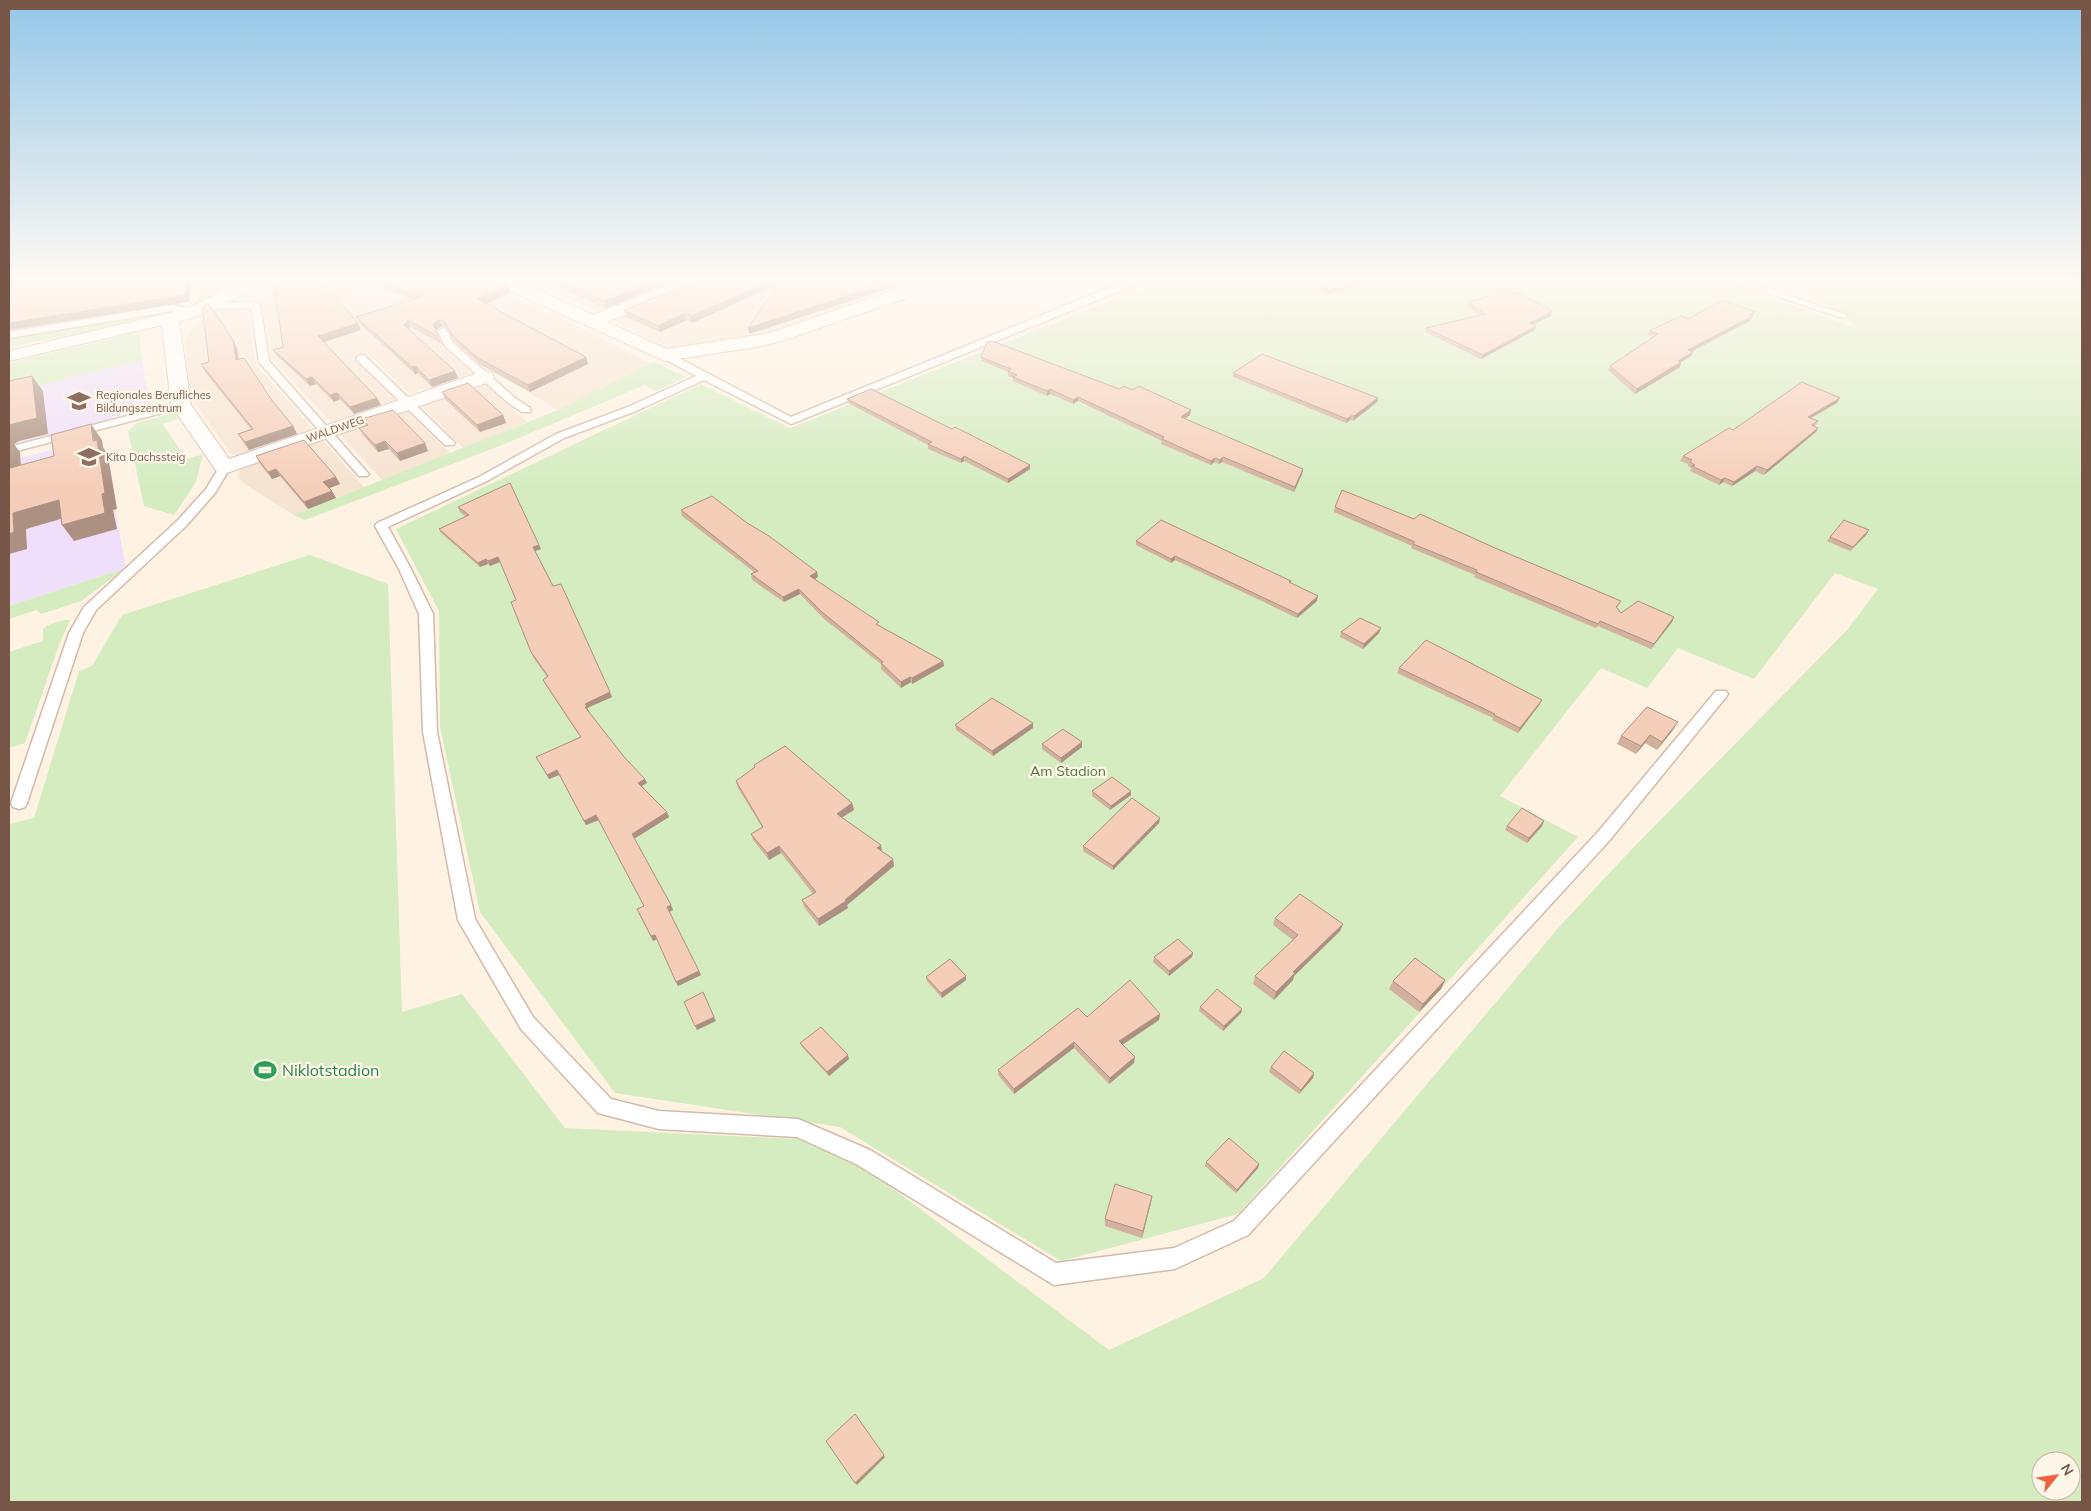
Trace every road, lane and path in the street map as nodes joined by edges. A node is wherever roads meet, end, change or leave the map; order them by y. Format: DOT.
graph roads {
  1 [pos="42,349"];
  2 [pos="174,349"];
  3 [pos="262,349"];
  4 [pos="454,349"];
  5 [pos="651,349"];
  6 [pos="710,349"];
  7 [pos="968,349"];
  8 [pos="665,355"];
  9 [pos="9,356"];
  10 [pos="361,358"];
  11 [pos="485,376"];
  12 [pos="704,376"];
  13 [pos="408,403"];
  14 [pos="181,405"];
  15 [pos="526,410"];
  16 [pos="326,432"];
  17 [pos="449,443"];
  18 [pos="9,450"];
  19 [pos="224,468"];
  20 [pos="364,474"];
  21 [pos="1721,694"];
  22 [pos="19,803"];
  1 -- 9 [label="street"];
  2 -- 14 [label="street"];
  3 -- 16 [label="lane"];
  4 -- 11 [label="lane"];
  5 -- 8 [label="street"];
  6 -- 8 [label="street"];
  7 -- 12 [label="lane"];
  8 -- 12 [label="lane"];
  10 -- 13 [label="lane"];
  11 -- 13 [label="street, WALDWEG"];
  11 -- 15 [label="lane"];
  12 -- 21 [label="lane"];
  13 -- 16 [label="street, WALDWEG"];
  13 -- 17 [label="lane"];
  14 -- 18 [label="lane"];
  14 -- 19 [label="street"];
  16 -- 19 [label="street, WALDWEG"];
  16 -- 20 [label="lane"];
  19 -- 22 [label="lane"];
}
